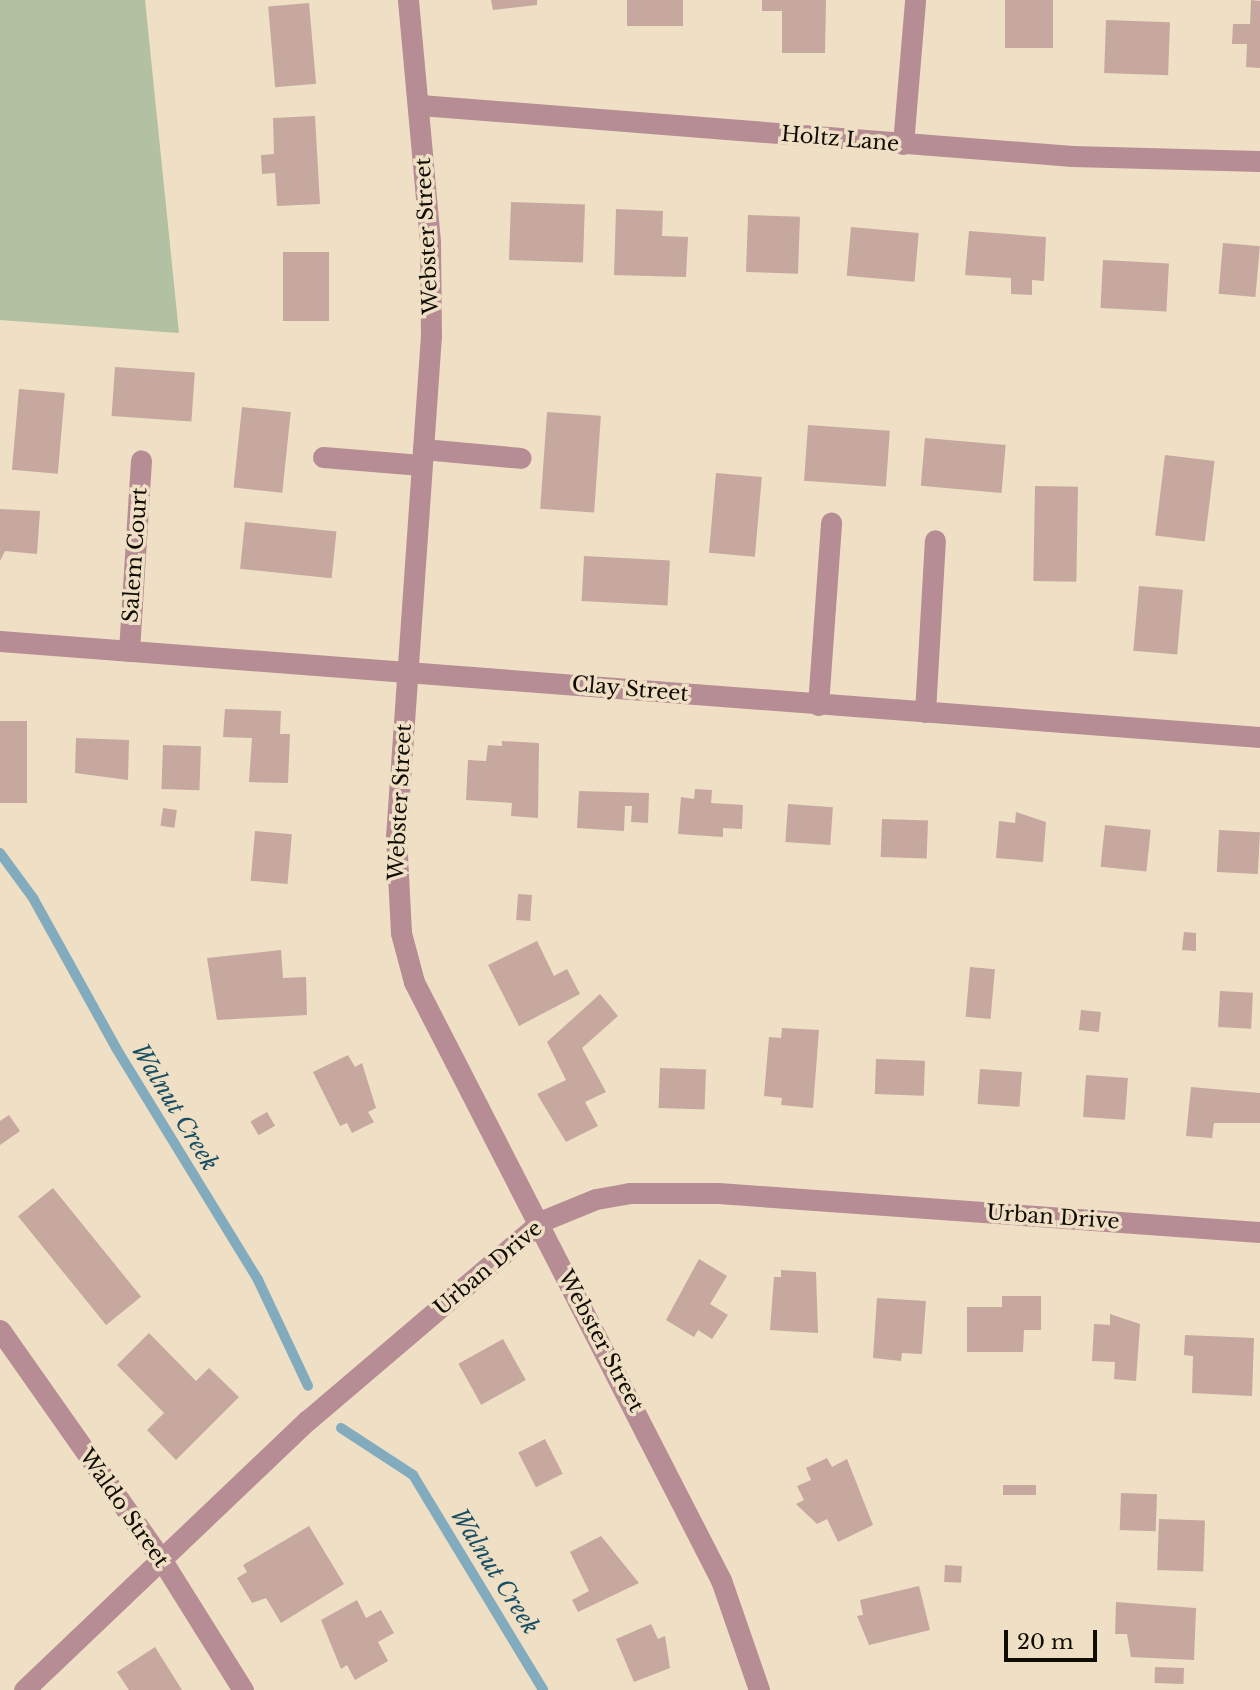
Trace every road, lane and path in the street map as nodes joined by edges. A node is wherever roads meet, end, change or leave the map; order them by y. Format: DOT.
graph roads {
  1 [pos="408,0"];
  2 [pos="915,0"];
  3 [pos="420,106"];
  4 [pos="903,144"];
  5 [pos="1260,161"];
  6 [pos="323,457"];
  7 [pos="422,457"];
  8 [pos="521,458"];
  9 [pos="141,460"];
  10 [pos="831,522"];
  11 [pos="935,540"];
  12 [pos="0,640"];
  13 [pos="129,651"];
  14 [pos="408,670"];
  15 [pos="818,705"];
  16 [pos="925,712"];
  17 [pos="1260,737"];
  18 [pos="542,1222"];
  19 [pos="1260,1232"];
  20 [pos="0,1330"];
  21 [pos="163,1562"];
  22 [pos="24,1690"];
  23 [pos="243,1690"];
  24 [pos="759,1690"];
  1 -- 3 [label="street, Webster Street"];
  2 -- 4 [label="street"];
  3 -- 4 [label="street, Holtz Lane"];
  3 -- 7 [label="street, Webster Street"];
  4 -- 5 [label="street, Holtz Lane"];
  6 -- 7 [label="street"];
  7 -- 8 [label="street"];
  7 -- 14 [label="street, Webster Street"];
  9 -- 13 [label="street, Salem Court"];
  10 -- 15 [label="street"];
  11 -- 16 [label="street"];
  12 -- 13 [label="street, Clay Street"];
  13 -- 14 [label="street, Clay Street"];
  14 -- 15 [label="street, Clay Street"];
  14 -- 18 [label="street, Webster Street"];
  15 -- 16 [label="street, Clay Street"];
  16 -- 17 [label="street, Clay Street"];
  18 -- 19 [label="street, Urban Drive"];
  18 -- 21 [label="street, Urban Drive"];
  18 -- 24 [label="street, Webster Street"];
  20 -- 21 [label="street, Waldo Street"];
  21 -- 22 [label="street, Urban Drive"];
  21 -- 23 [label="street, Waldo Street"];
}
